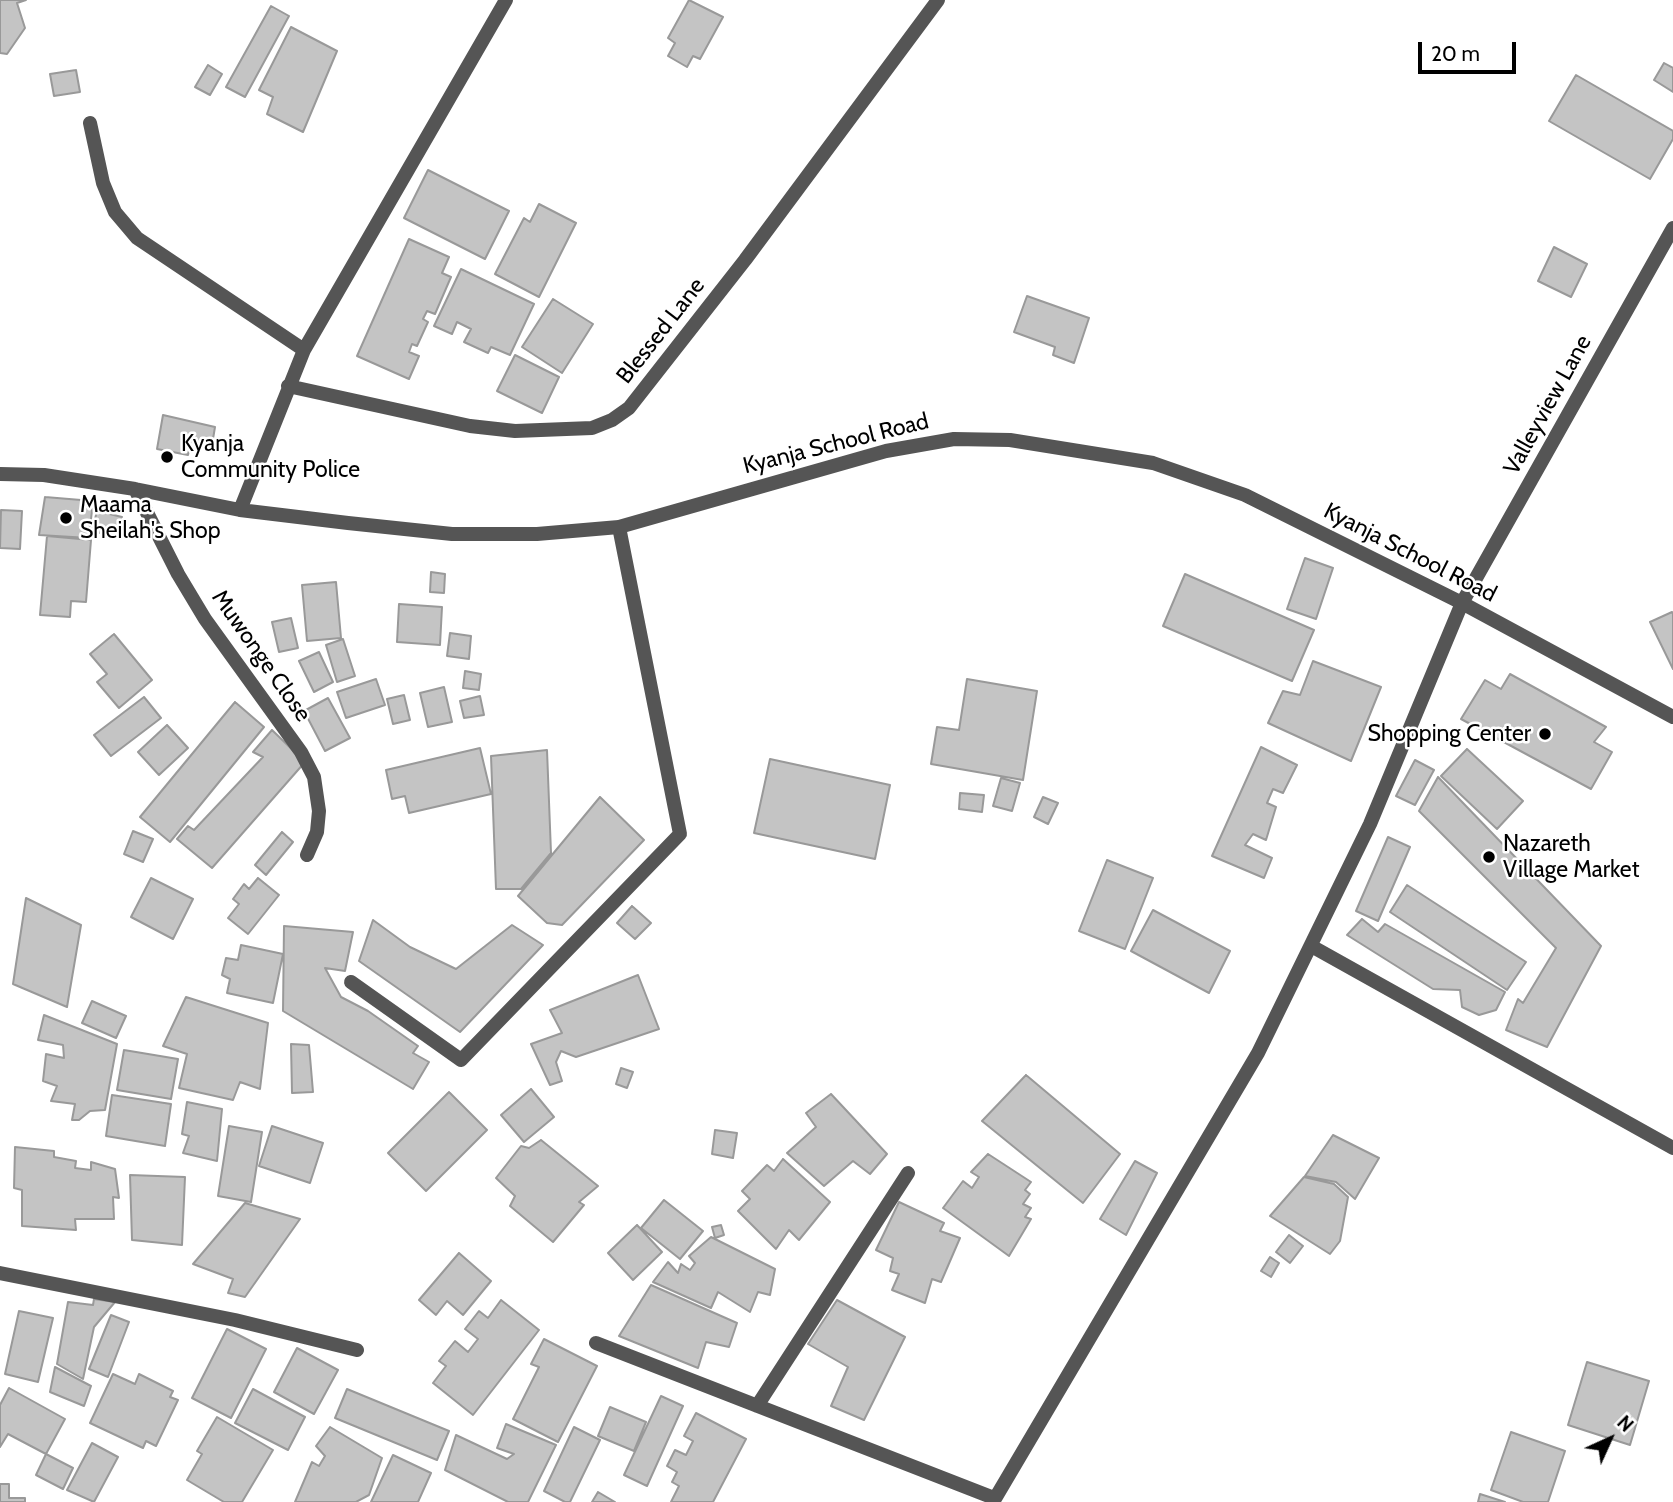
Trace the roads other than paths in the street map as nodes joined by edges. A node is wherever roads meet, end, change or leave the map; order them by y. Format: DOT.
graph roads {
  1 [pos="506,0"];
  2 [pos="938,0"];
  3 [pos="90,123"];
  4 [pos="1673,228"];
  5 [pos="304,350"];
  6 [pos="288,386"];
  7 [pos="0,474"];
  8 [pos="135,489"];
  9 [pos="240,510"];
  10 [pos="619,527"];
  11 [pos="1462,603"];
  12 [pos="1673,718"];
  13 [pos="307,855"];
  14 [pos="1312,947"];
  15 [pos="351,982"];
  16 [pos="1673,1148"];
  17 [pos="908,1173"];
  18 [pos="0,1273"];
  19 [pos="596,1343"];
  20 [pos="357,1350"];
  21 [pos="757,1406"];
  22 [pos="993,1500"];
  1 -- 5 [label="street"];
  2 -- 6 [label="street, Blessed Lane"];
  3 -- 5 [label="street"];
  4 -- 11 [label="street, Valleyview Lane"];
  5 -- 6 [label="street"];
  6 -- 9 [label="street"];
  7 -- 8 [label="street, Kyanja School Road"];
  8 -- 9 [label="street, Kyanja School Road"];
  8 -- 13 [label="street, Muwonge Close"];
  9 -- 10 [label="street, Kyanja School Road"];
  10 -- 11 [label="street, Kyanja School Road"];
  10 -- 15 [label="street"];
  11 -- 12 [label="street, Kyanja School Road"];
  11 -- 14 [label="street, Valleyview Lane"];
  14 -- 16 [label="street"];
  14 -- 22 [label="street, Valleyview Lane"];
  17 -- 21 [label="street"];
  18 -- 20 [label="street"];
  19 -- 21 [label="street"];
  21 -- 22 [label="street"];
}
